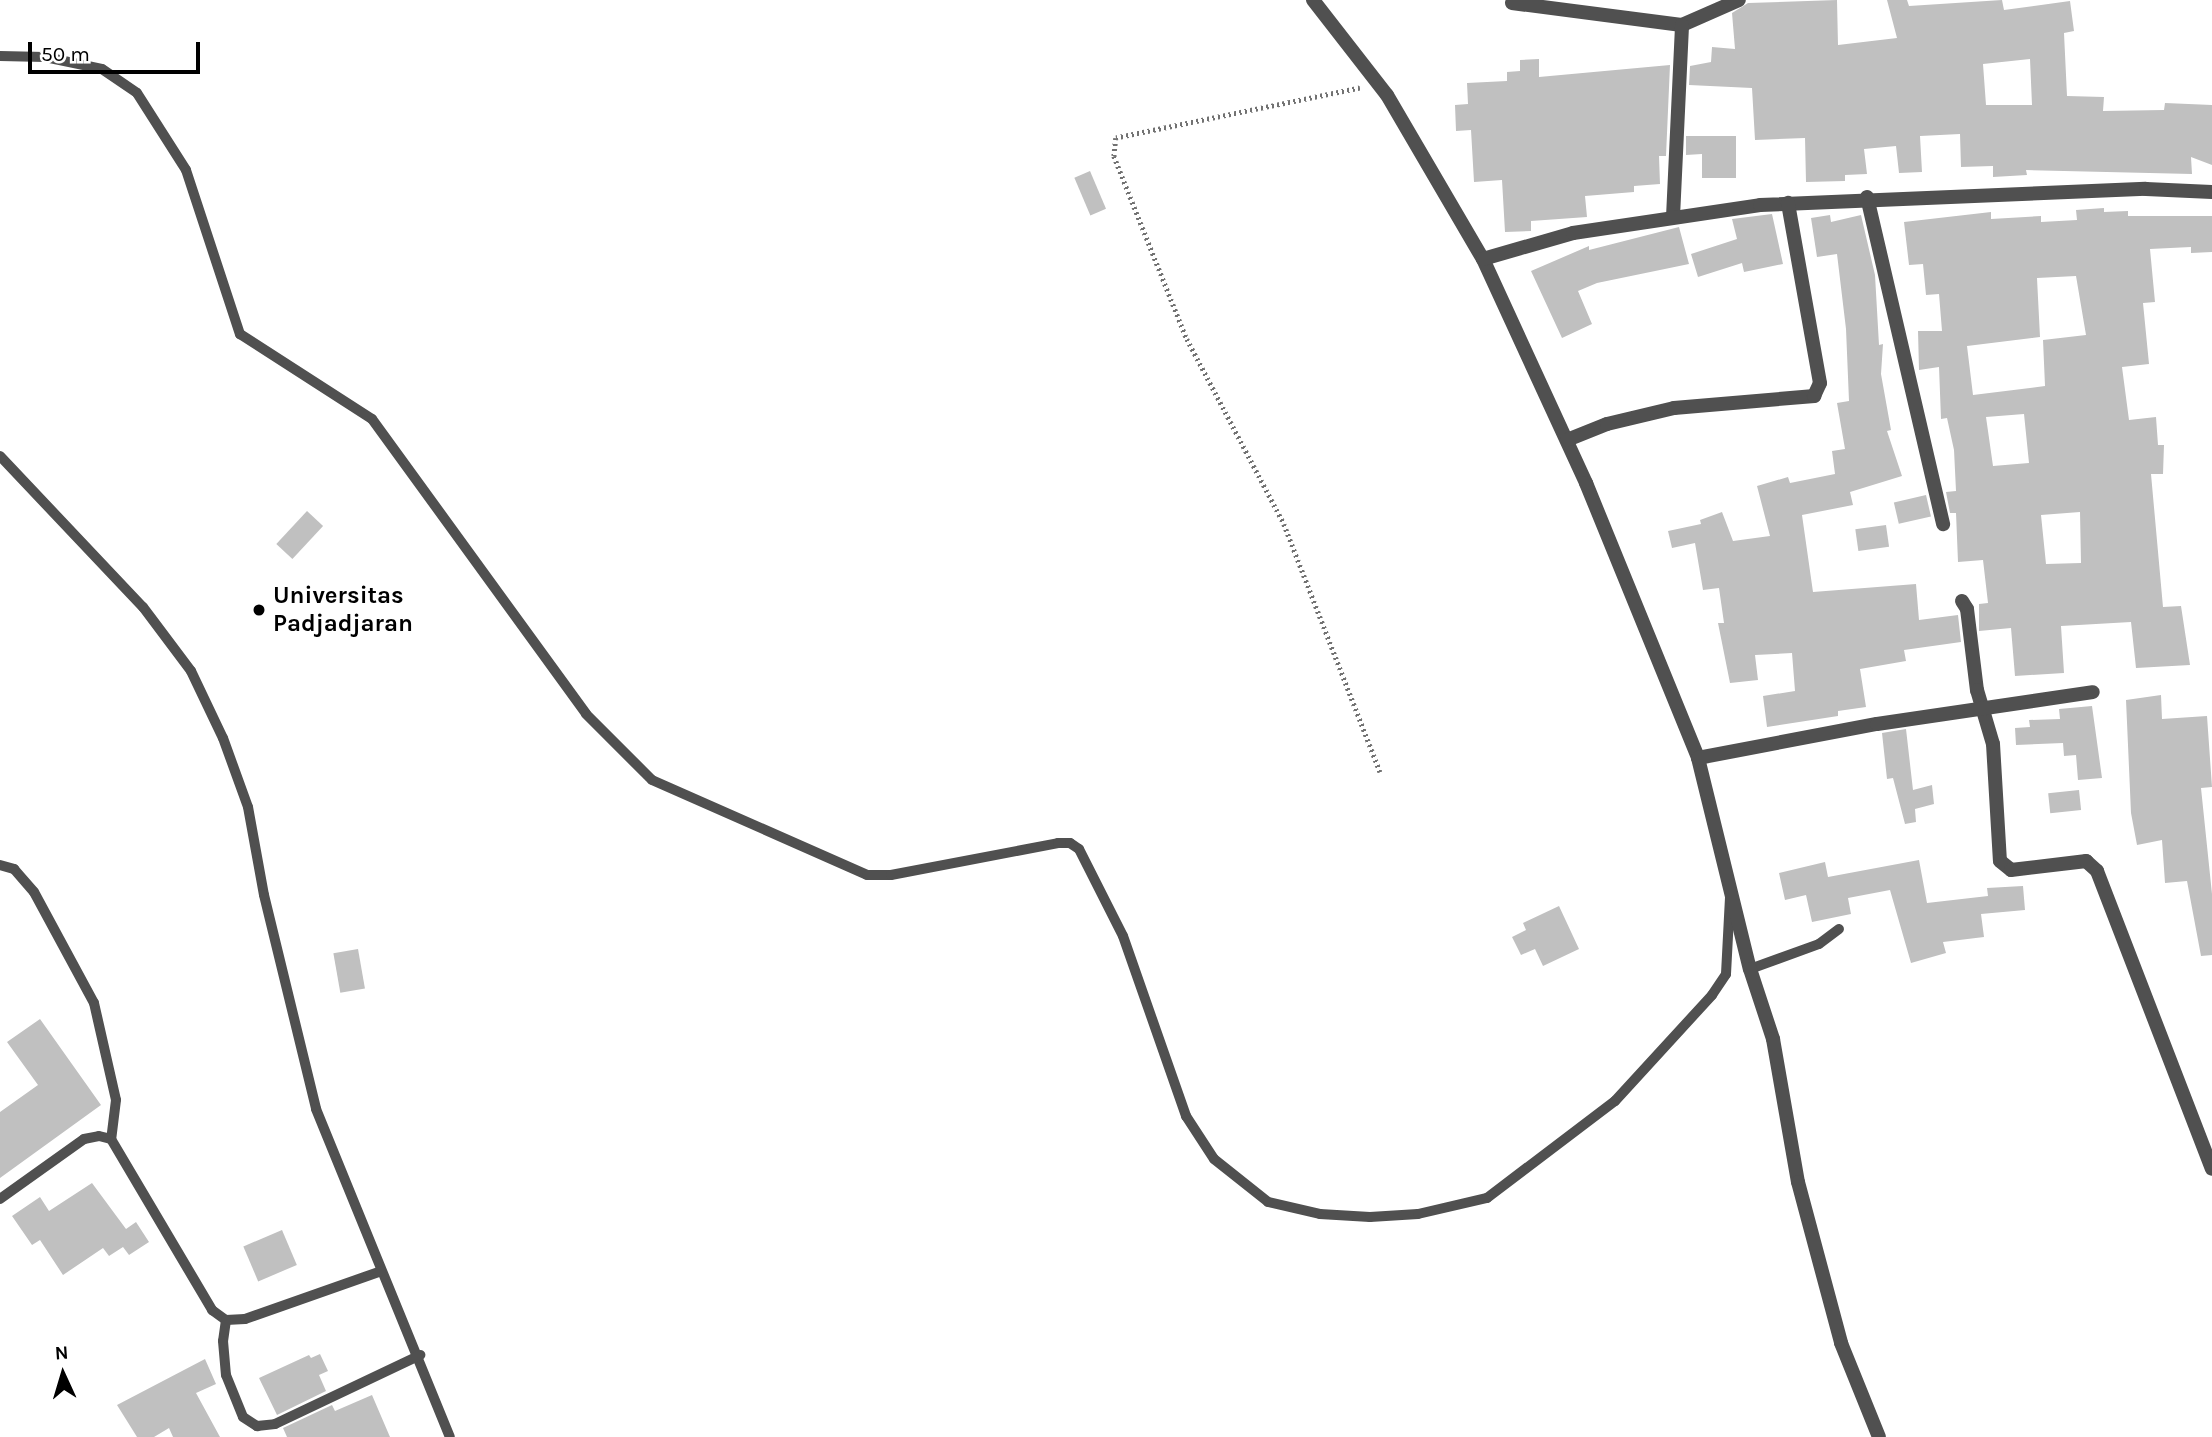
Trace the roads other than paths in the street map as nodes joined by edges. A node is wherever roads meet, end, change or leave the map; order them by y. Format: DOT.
graph roads {
  1 [pos="1313,0"];
  2 [pos="1701,0"];
  3 [pos="1740,0"];
  4 [pos="1512,3"];
  5 [pos="1701,17"];
  6 [pos="1682,25"];
  7 [pos="0,56"];
  8 [pos="2212,192"];
  9 [pos="1867,197"];
  10 [pos="1788,203"];
  11 [pos="1673,217"];
  12 [pos="1483,259"];
  13 [pos="1567,440"];
  14 [pos="0,456"];
  15 [pos="1943,524"];
  16 [pos="1962,601"];
  17 [pos="2093,692"];
  18 [pos="1984,710"];
  19 [pos="1698,758"];
  20 [pos="1724,854"];
  21 [pos="0,865"];
  22 [pos="1839,929"];
  23 [pos="1750,969"];
  24 [pos="111,1139"];
  25 [pos="2212,1169"];
  26 [pos="0,1199"];
  27 [pos="381,1270"];
  28 [pos="226,1320"];
  29 [pos="420,1355"];
  30 [pos="450,1437"];
  31 [pos="1879,1437"];
  1 -- 12 [label="street"];
  2 -- 5 [label="street"];
  3 -- 5 [label="street"];
  4 -- 6 [label="street"];
  5 -- 6 [label="street"];
  6 -- 11 [label="street"];
  7 -- 20 [label="lane"];
  8 -- 9 [label="street"];
  9 -- 10 [label="street"];
  9 -- 15 [label="street"];
  10 -- 11 [label="street"];
  10 -- 13 [label="street"];
  11 -- 12 [label="street"];
  12 -- 13 [label="street"];
  13 -- 19 [label="street"];
  14 -- 27 [label="lane"];
  16 -- 18 [label="street"];
  17 -- 18 [label="street"];
  18 -- 19 [label="street"];
  18 -- 25 [label="street"];
  19 -- 20 [label="street"];
  20 -- 23 [label="street"];
  21 -- 24 [label="lane"];
  22 -- 23 [label="lane"];
  23 -- 31 [label="street"];
  24 -- 26 [label="lane"];
  24 -- 28 [label="lane"];
  27 -- 28 [label="lane"];
  27 -- 29 [label="lane"];
  28 -- 29 [label="lane"];
  29 -- 30 [label="lane"];
}
